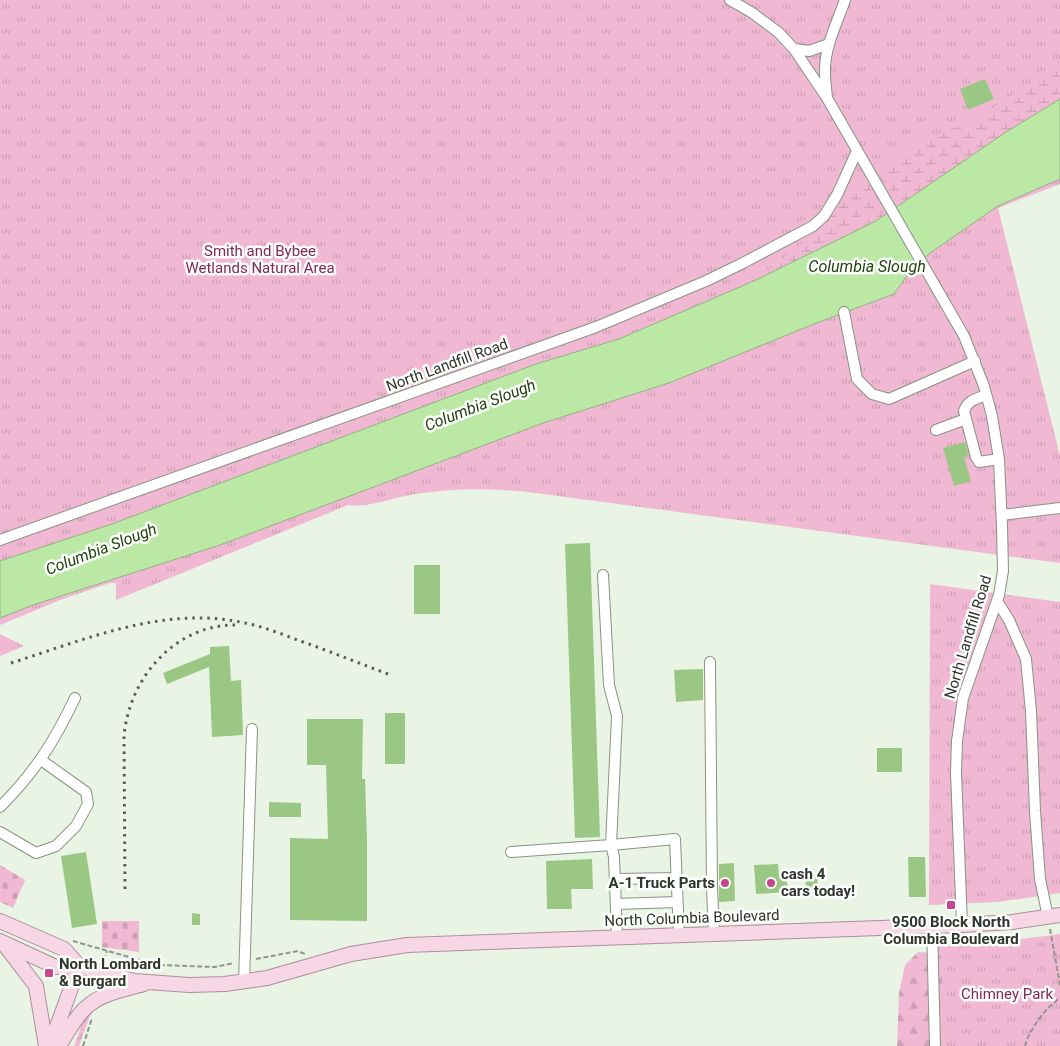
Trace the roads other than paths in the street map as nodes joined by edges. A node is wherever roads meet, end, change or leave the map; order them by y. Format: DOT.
graph roads {
  1 [pos="730,0"];
  2 [pos="845,0"];
  3 [pos="829,44"];
  4 [pos="794,50"];
  5 [pos="827,98"];
  6 [pos="859,155"];
  7 [pos="844,312"];
  8 [pos="975,360"];
  9 [pos="986,395"];
  10 [pos="966,419"];
  11 [pos="936,430"];
  12 [pos="999,459"];
  13 [pos="1060,508"];
  14 [pos="1002,515"];
  15 [pos="0,540"];
  16 [pos="603,575"];
  17 [pos="997,600"];
  18 [pos="710,662"];
  19 [pos="75,698"];
  20 [pos="252,729"];
  21 [pos="41,760"];
  22 [pos="0,807"];
  23 [pos="0,832"];
  24 [pos="611,845"];
  25 [pos="511,852"];
  26 [pos="676,878"];
  27 [pos="615,879"];
  28 [pos="677,902"];
  29 [pos="616,904"];
  30 [pos="1054,916"];
  31 [pos="0,921"];
  32 [pos="962,925"];
  33 [pos="932,926"];
  34 [pos="714,934"];
  35 [pos="678,935"];
  36 [pos="617,937"];
  37 [pos="1,941"];
  38 [pos="79,966"];
  39 [pos="244,982"];
  40 [pos="147,983"];
  41 [pos="48,1046"];
  42 [pos="59,1046"];
  43 [pos="935,1046"];
  1 -- 4 [label="street, North Landfill Road"];
  2 -- 3 [label="street, North Landfill Road"];
  3 -- 4 [label="street"];
  3 -- 5 [label="street, North Landfill Road"];
  4 -- 5 [label="street, North Landfill Road"];
  5 -- 6 [label="street, North Landfill Road"];
  6 -- 8 [label="street, North Landfill Road"];
  6 -- 15 [label="street, North Landfill Road"];
  7 -- 8 [label="street"];
  8 -- 9 [label="street, North Landfill Road"];
  9 -- 10 [label="street"];
  9 -- 12 [label="street, North Landfill Road"];
  10 -- 11 [label="street"];
  10 -- 12 [label="street"];
  12 -- 14 [label="street, North Landfill Road"];
  13 -- 14 [label="street"];
  14 -- 17 [label="street, North Landfill Road"];
  16 -- 24 [label="street"];
  17 -- 30 [label="street"];
  17 -- 32 [label="street, North Landfill Road"];
  18 -- 34 [label="street"];
  19 -- 21 [label="street"];
  20 -- 39 [label="street"];
  21 -- 22 [label="street"];
  21 -- 23 [label="street"];
  24 -- 25 [label="street"];
  24 -- 26 [label="street"];
  24 -- 27 [label="street"];
  26 -- 27 [label="street"];
  26 -- 28 [label="street"];
  27 -- 29 [label="street"];
  28 -- 29 [label="street"];
  28 -- 35 [label="street"];
  29 -- 36 [label="street"];
  30 -- 32 [label="main road, North Columbia Boulevard"];
  31 -- 38 [label="main road"];
  32 -- 33 [label="main road, North Columbia Boulevard"];
  33 -- 34 [label="main road, North Columbia Boulevard"];
  33 -- 43 [label="street"];
  34 -- 35 [label="main road, North Columbia Boulevard"];
  35 -- 36 [label="main road, North Columbia Boulevard"];
  36 -- 39 [label="main road, North Columbia Boulevard"];
  37 -- 38 [label="main road, North Columbia Boulevard"];
  37 -- 41 [label="main road"];
  38 -- 40 [label="main road, North Columbia Boulevard"];
  38 -- 41 [label="main road"];
  39 -- 40 [label="main road, North Columbia Boulevard"];
  40 -- 42 [label="main road"];
}
